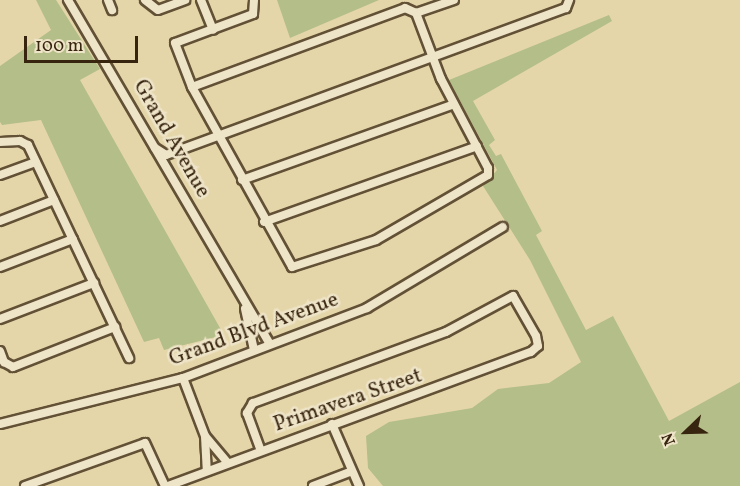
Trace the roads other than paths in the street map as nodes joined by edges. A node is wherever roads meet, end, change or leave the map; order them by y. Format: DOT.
graph roads {
  1 [pos="68,0"];
  2 [pos="108,0"];
  3 [pos="145,0"];
  4 [pos="185,0"];
  5 [pos="201,0"];
  6 [pos="254,0"];
  7 [pos="454,0"];
  8 [pos="569,0"];
  9 [pos="112,10"];
  10 [pos="416,13"];
  11 [pos="213,30"];
  12 [pos="432,57"];
  13 [pos="192,87"];
  14 [pos="454,104"];
  15 [pos="218,136"];
  16 [pos="0,142"];
  17 [pos="477,146"];
  18 [pos="155,148"];
  19 [pos="36,162"];
  20 [pos="0,175"];
  21 [pos="242,180"];
  22 [pos="54,200"];
  23 [pos="0,220"];
  24 [pos="264,222"];
  25 [pos="503,228"];
  26 [pos="74,240"];
  27 [pos="0,267"];
  28 [pos="94,284"];
  29 [pos="241,297"];
  30 [pos="0,319"];
  31 [pos="115,327"];
  32 [pos="270,344"];
  33 [pos="254,350"];
  34 [pos="0,351"];
  35 [pos="129,358"];
  36 [pos="183,378"];
  37 [pos="0,424"];
  38 [pos="332,424"];
  39 [pos="205,436"];
  40 [pos="261,450"];
  41 [pos="228,463"];
  42 [pos="207,471"];
  43 [pos="350,472"];
  44 [pos="25,486"];
  45 [pos="167,486"];
  46 [pos="314,486"];
  47 [pos="359,486"];
  1 -- 18 [label="street, Grand Avenue"];
  2 -- 9 [label="street"];
  3 -- 4 [label="street"];
  5 -- 11 [label="street"];
  6 -- 11 [label="street"];
  7 -- 10 [label="street"];
  8 -- 12 [label="street"];
  10 -- 12 [label="street"];
  10 -- 13 [label="street"];
  11 -- 13 [label="street"];
  12 -- 14 [label="street"];
  12 -- 15 [label="street"];
  13 -- 15 [label="street"];
  14 -- 17 [label="street"];
  14 -- 21 [label="street"];
  15 -- 18 [label="street"];
  15 -- 21 [label="street"];
  16 -- 19 [label="street"];
  17 -- 24 [label="street"];
  17 -- 24 [label="street"];
  18 -- 29 [label="street, Grand Avenue"];
  19 -- 20 [label="street"];
  19 -- 22 [label="street"];
  21 -- 24 [label="street"];
  22 -- 23 [label="street"];
  22 -- 26 [label="street"];
  25 -- 32 [label="street, Grand Blvd Avenue"];
  26 -- 27 [label="street"];
  26 -- 28 [label="street"];
  28 -- 30 [label="street"];
  28 -- 31 [label="street"];
  29 -- 32 [label="street, Grand Avenue"];
  29 -- 33 [label="street, Grand Avenue"];
  31 -- 34 [label="street"];
  31 -- 35 [label="street"];
  32 -- 33 [label="street, Grand Blvd Avenue"];
  33 -- 36 [label="street, Grand Blvd Avenue"];
  36 -- 37 [label="street, Grand Blvd Avenue"];
  36 -- 39 [label="street"];
  38 -- 40 [label="street, Primavera Street"];
  38 -- 40 [label="street, Primavera Street"];
  38 -- 43 [label="street"];
  39 -- 41 [label="street"];
  39 -- 42 [label="street"];
  40 -- 41 [label="street, Primavera Street"];
  41 -- 42 [label="street, Primavera Street"];
  42 -- 45 [label="street, Primavera Street"];
  43 -- 46 [label="street"];
  43 -- 47 [label="street"];
  44 -- 45 [label="street"];
}
